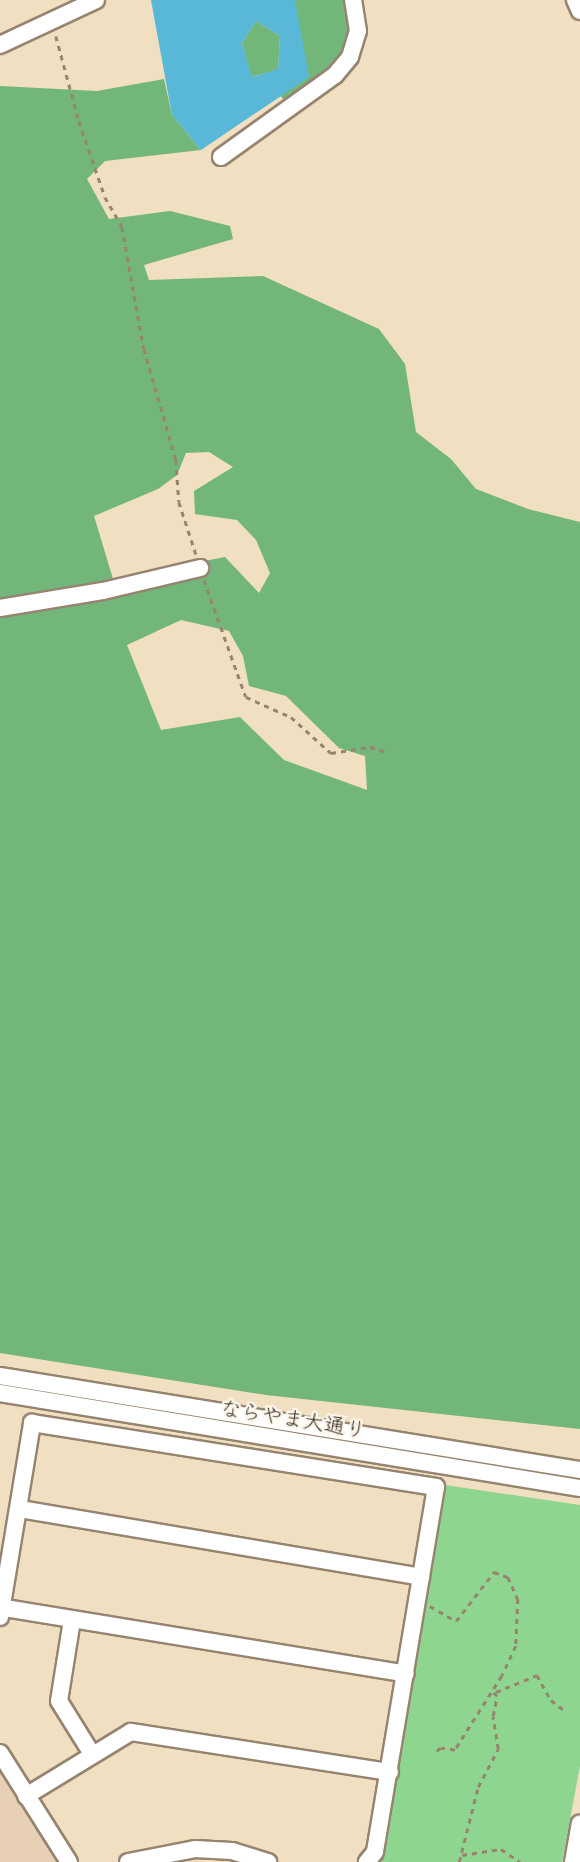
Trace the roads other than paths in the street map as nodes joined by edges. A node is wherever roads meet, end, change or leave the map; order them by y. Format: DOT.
graph roads {
  1 [pos="96,0"];
  2 [pos="353,0"];
  3 [pos="575,0"];
  4 [pos="580,11"];
  5 [pos="0,45"];
  6 [pos="221,157"];
  7 [pos="200,568"];
  8 [pos="0,608"];
  9 [pos="0,1376"];
  10 [pos="0,1393"];
  11 [pos="580,1470"];
  12 [pos="580,1488"];
  13 [pos="20,1509"];
  14 [pos="421,1577"];
  15 [pos="2,1612"];
  16 [pos="72,1620"];
  17 [pos="406,1674"];
  18 [pos="0,1754"];
  19 [pos="92,1754"];
  20 [pos="390,1772"];
  21 [pos="26,1796"];
  22 [pos="580,1824"];
  23 [pos="69,1862"];
  24 [pos="128,1862"];
  25 [pos="268,1862"];
  26 [pos="367,1862"];
  27 [pos="573,1862"];
  1 -- 5 [label="street"];
  2 -- 6 [label="street"];
  3 -- 4 [label="street"];
  7 -- 8 [label="street"];
  9 -- 11 [label="street, ならやま大通り"];
  10 -- 12 [label="street, ならやま大通り"];
  13 -- 14 [label="street"];
  13 -- 14 [label="street"];
  13 -- 15 [label="street"];
  14 -- 17 [label="street"];
  15 -- 16 [label="street"];
  16 -- 17 [label="street"];
  16 -- 19 [label="street"];
  17 -- 20 [label="street"];
  18 -- 21 [label="street"];
  19 -- 20 [label="street"];
  19 -- 21 [label="street"];
  20 -- 26 [label="street"];
  21 -- 23 [label="street"];
  22 -- 27 [label="street"];
  24 -- 25 [label="street"];
}
